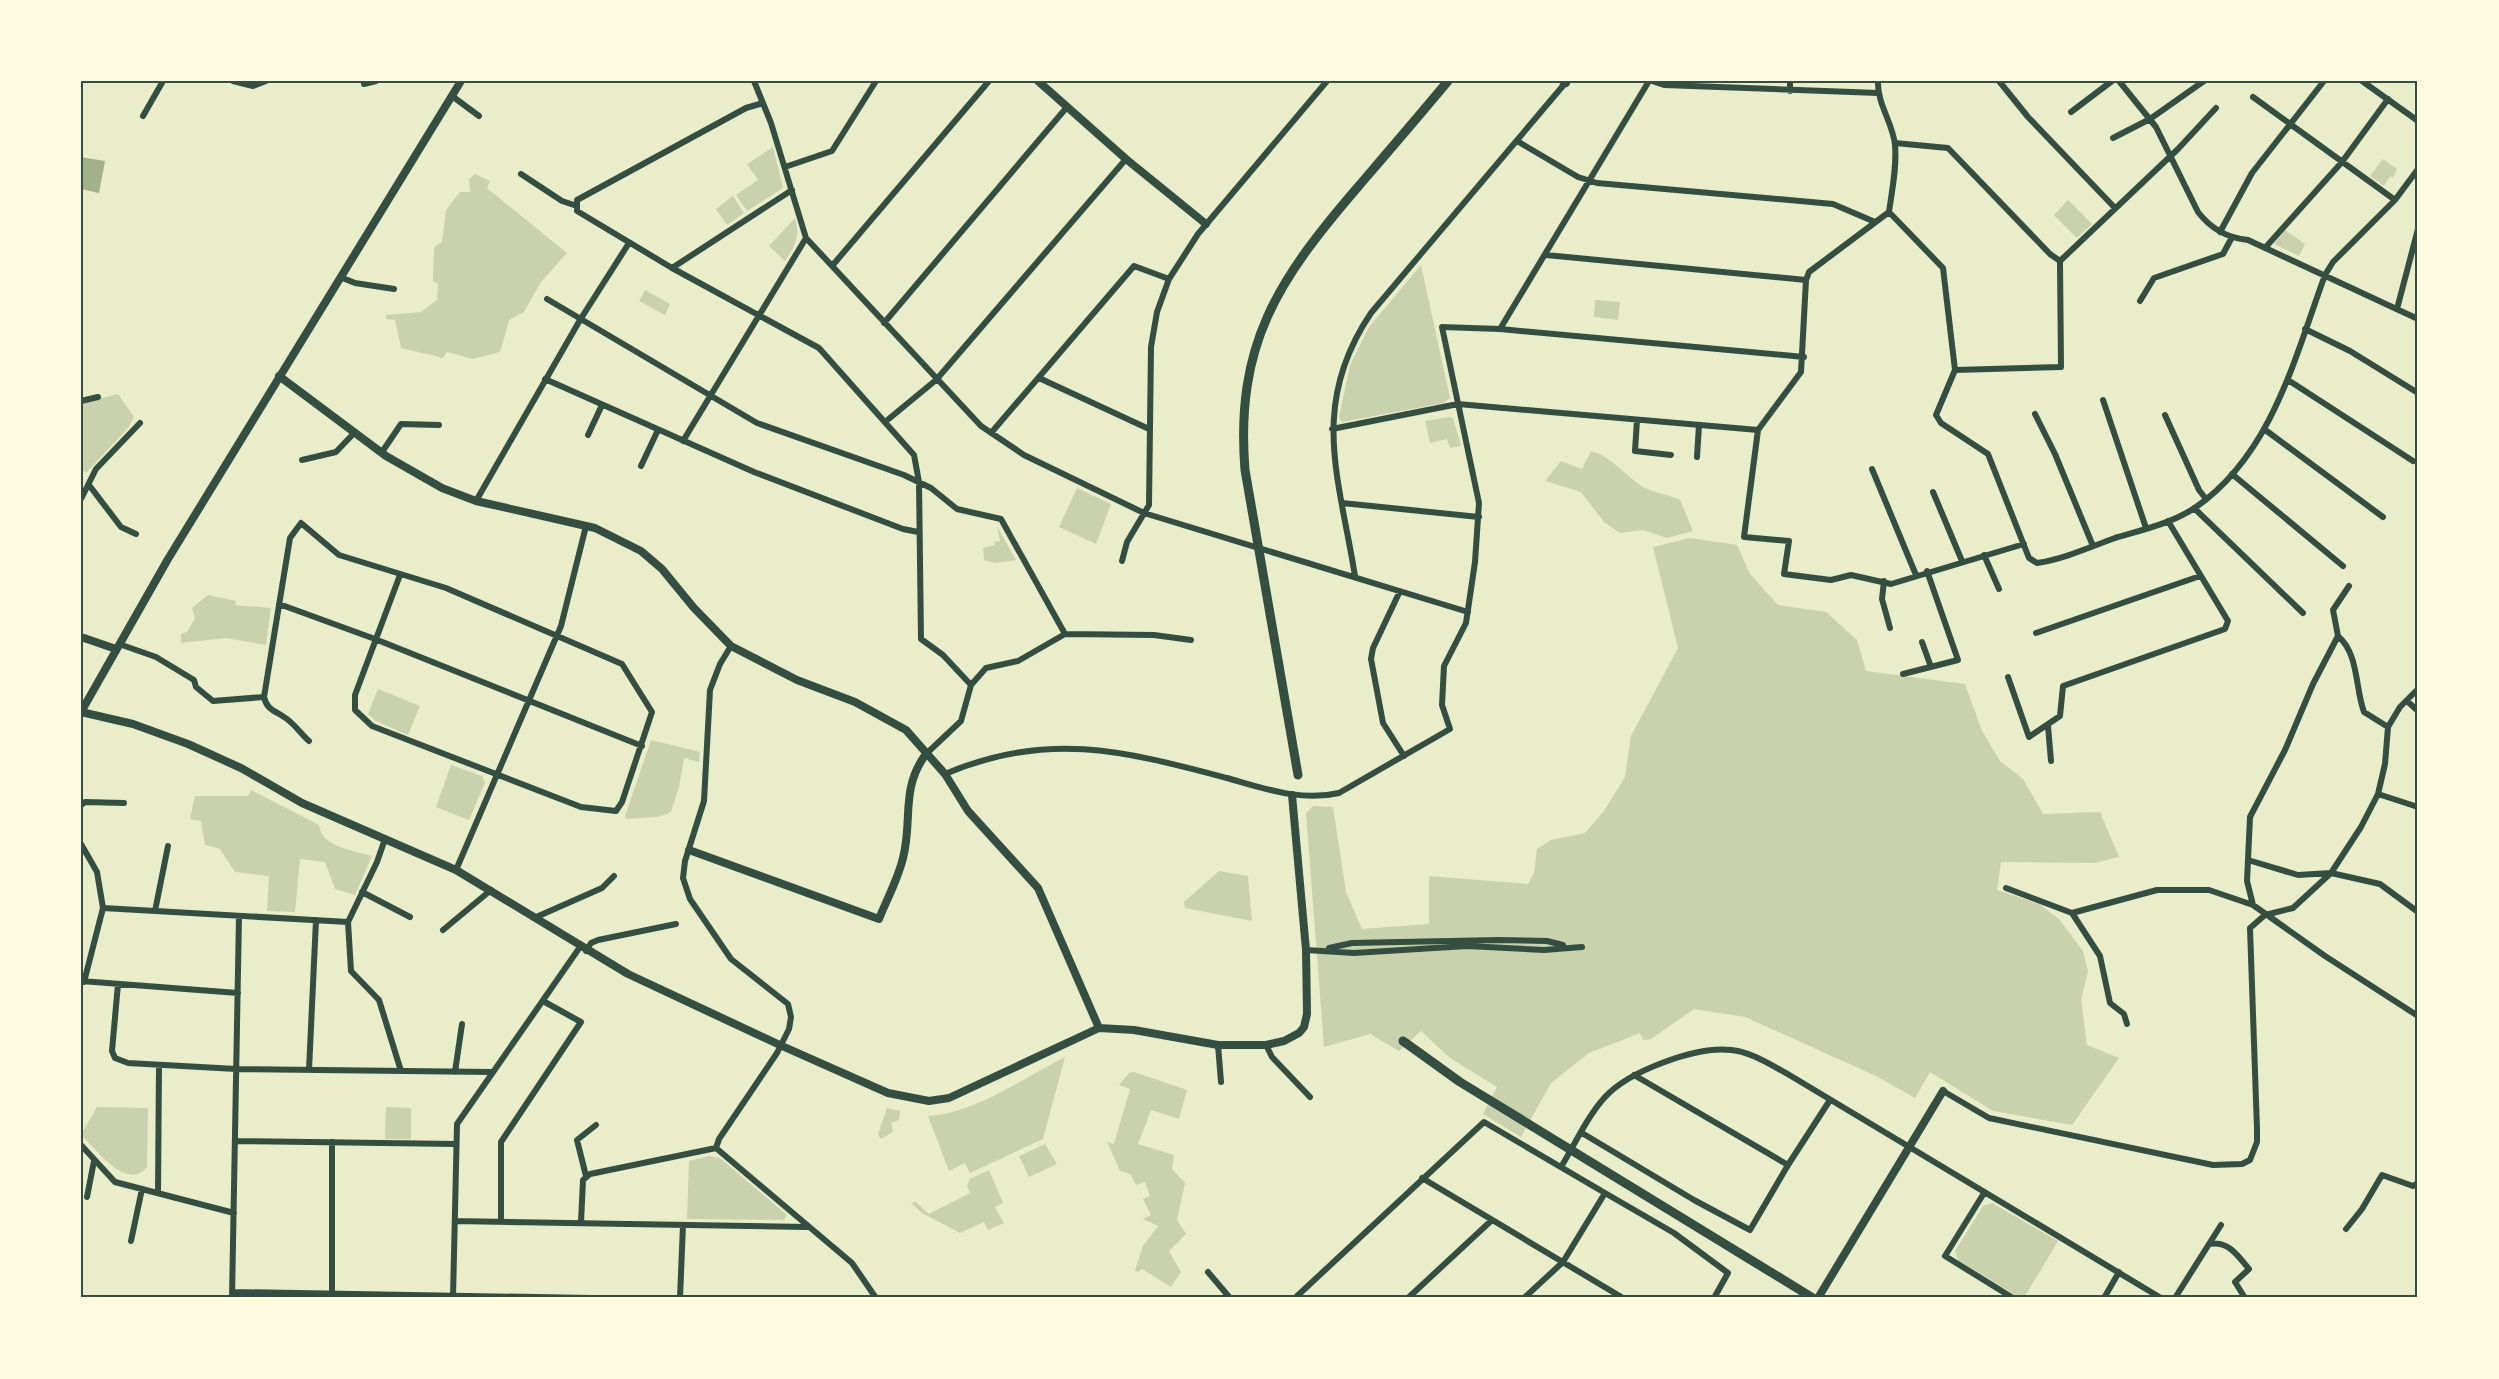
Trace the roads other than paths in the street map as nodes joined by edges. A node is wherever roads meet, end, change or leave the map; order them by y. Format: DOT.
graph roads {
  1 [pos="163,81"];
  2 [pos="233,81"];
  3 [pos="266,81"];
  4 [pos="364,81"];
  5 [pos="376,81"];
  6 [pos="460,81"];
  7 [pos="754,81"];
  8 [pos="876,81"];
  9 [pos="989,81"];
  10 [pos="1038,81"];
  11 [pos="1327,81"];
  12 [pos="1448,81"];
  13 [pos="1650,81"];
  14 [pos="1790,81"];
  15 [pos="1878,81"];
  16 [pos="1999,81"];
  17 [pos="2112,81"];
  18 [pos="2119,81"];
  19 [pos="2204,81"];
  20 [pos="2324,81"];
  21 [pos="2362,81"];
  22 [pos="1565,82"];
  23 [pos="1790,91"];
  24 [pos="1878,93"];
  25 [pos="452,96"];
  26 [pos="2253,97"];
  27 [pos="2388,99"];
  28 [pos="763,103"];
  29 [pos="1067,107"];
  30 [pos="2216,108"];
  31 [pos="2071,112"];
  32 [pos="143,116"];
  33 [pos="479,116"];
  34 [pos="2150,119"];
  35 [pos="2418,121"];
  36 [pos="2290,126"];
  37 [pos="2113,138"];
  38 [pos="1516,141"];
  39 [pos="1895,143"];
  40 [pos="2170,156"];
  41 [pos="1126,159"];
  42 [pos="2342,162"];
  43 [pos="785,167"];
  44 [pos="2418,169"];
  45 [pos="521,174"];
  46 [pos="1589,181"];
  47 [pos="792,190"];
  48 [pos="2395,200"];
  49 [pos="577,206"];
  50 [pos="2115,208"];
  51 [pos="1889,212"];
  52 [pos="1875,222"];
  53 [pos="1206,224"];
  54 [pos="2418,229"];
  55 [pos="2220,232"];
  56 [pos="806,238"];
  57 [pos="2231,238"];
  58 [pos="629,243"];
  59 [pos="2265,248"];
  60 [pos="1546,255"];
  61 [pos="2060,261"];
  62 [pos="832,266"];
  63 [pos="672,268"];
  64 [pos="2325,275"];
  65 [pos="340,277"];
  66 [pos="1169,279"];
  67 [pos="1806,280"];
  68 [pos="394,290"];
  69 [pos="547,299"];
  70 [pos="2140,302"];
  71 [pos="2397,309"];
  72 [pos="758,315"];
  73 [pos="2418,319"];
  74 [pos="580,320"];
  75 [pos="884,323"];
  76 [pos="1500,329"];
  77 [pos="2305,329"];
  78 [pos="1804,357"];
  79 [pos="1955,370"];
  80 [pos="279,376"];
  81 [pos="1039,378"];
  82 [pos="545,379"];
  83 [pos="936,380"];
  84 [pos="2288,380"];
  85 [pos="2418,393"];
  86 [pos="98,397"];
  87 [pos="711,397"];
  88 [pos="2103,400"];
  89 [pos="81,401"];
  90 [pos="1458,404"];
  91 [pos="602,405"];
  92 [pos="2035,414"];
  93 [pos="2165,415"];
  94 [pos="1637,420"];
  95 [pos="885,422"];
  96 [pos="140,423"];
  97 [pos="439,425"];
  98 [pos="1699,425"];
  99 [pos="1149,429"];
  100 [pos="1332,429"];
  101 [pos="2265,429"];
  102 [pos="658,430"];
  103 [pos="1758,430"];
  104 [pos="355,432"];
  105 [pos="991,433"];
  106 [pos="588,435"];
  107 [pos="683,441"];
  108 [pos="382,452"];
  109 [pos="1671,455"];
  110 [pos="1697,458"];
  111 [pos="302,460"];
  112 [pos="2413,461"];
  113 [pos="641,465"];
  114 [pos="1872,469"];
  115 [pos="2232,474"];
  116 [pos="919,482"];
  117 [pos="89,485"];
  118 [pos="1933,492"];
  119 [pos="81,499"];
  120 [pos="2206,499"];
  121 [pos="476,501"];
  122 [pos="1342,503"];
  123 [pos="2194,508"];
  124 [pos="1144,513"];
  125 [pos="1479,517"];
  126 [pos="2383,517"];
  127 [pos="2168,521"];
  128 [pos="586,526"];
  129 [pos="2146,528"];
  130 [pos="918,532"];
  131 [pos="136,534"];
  132 [pos="2024,544"];
  133 [pos="1257,546"];
  134 [pos="2093,546"];
  135 [pos="1984,555"];
  136 [pos="1122,561"];
  137 [pos="1962,561"];
  138 [pos="2343,566"];
  139 [pos="1927,571"];
  140 [pos="400,575"];
  141 [pos="1916,575"];
  142 [pos="1355,576"];
  143 [pos="2200,576"];
  144 [pos="1884,581"];
  145 [pos="2349,586"];
  146 [pos="1999,589"];
  147 [pos="1400,591"];
  148 [pos="279,604"];
  149 [pos="1468,612"];
  150 [pos="2303,613"];
  151 [pos="1890,628"];
  152 [pos="2036,633"];
  153 [pos="1065,634"];
  154 [pos="2338,636"];
  155 [pos="81,637"];
  156 [pos="556,637"];
  157 [pos="375,639"];
  158 [pos="1191,640"];
  159 [pos="1922,642"];
  160 [pos="731,646"];
  161 [pos="117,647"];
  162 [pos="1931,667"];
  163 [pos="1903,674"];
  164 [pos="2008,676"];
  165 [pos="971,685"];
  166 [pos="2418,689"];
  167 [pos="264,697"];
  168 [pos="2408,701"];
  169 [pos="529,702"];
  170 [pos="2418,711"];
  171 [pos="81,712"];
  172 [pos="2048,726"];
  173 [pos="2388,728"];
  174 [pos="309,741"];
  175 [pos="642,746"];
  176 [pos="926,754"];
  177 [pos="1404,756"];
  178 [pos="2051,761"];
  179 [pos="496,774"];
  180 [pos="945,774"];
  181 [pos="1298,775"];
  182 [pos="2378,794"];
  183 [pos="1292,795"];
  184 [pos="124,803"];
  185 [pos="81,804"];
  186 [pos="2418,807"];
  187 [pos="385,839"];
  188 [pos="81,844"];
  189 [pos="168,846"];
  190 [pos="689,850"];
  191 [pos="2248,860"];
  192 [pos="456,870"];
  193 [pos="2331,873"];
  194 [pos="614,876"];
  195 [pos="2006,888"];
  196 [pos="491,890"];
  197 [pos="362,892"];
  198 [pos="2253,905"];
  199 [pos="103,909"];
  200 [pos="155,911"];
  201 [pos="2418,912"];
  202 [pos="2072,913"];
  203 [pos="2265,915"];
  204 [pos="239,916"];
  205 [pos="410,917"];
  206 [pos="534,918"];
  207 [pos="316,920"];
  208 [pos="348,922"];
  209 [pos="676,924"];
  210 [pos="443,930"];
  211 [pos="1567,946"];
  212 [pos="1582,947"];
  213 [pos="583,949"];
  214 [pos="1306,950"];
  215 [pos="1322,950"];
  216 [pos="83,982"];
  217 [pos="118,984"];
  218 [pos="238,993"];
  219 [pos="543,1001"];
  220 [pos="2418,1016"];
  221 [pos="462,1024"];
  222 [pos="2127,1024"];
  223 [pos="1099,1028"];
  224 [pos="1402,1041"];
  225 [pos="1218,1045"];
  226 [pos="1266,1045"];
  227 [pos="782,1046"];
  228 [pos="159,1065"];
  229 [pos="236,1069"];
  230 [pos="309,1070"];
  231 [pos="401,1071"];
  232 [pos="455,1072"];
  233 [pos="492,1072"];
  234 [pos="1634,1075"];
  235 [pos="1221,1082"];
  236 [pos="1943,1091"];
  237 [pos="1310,1096"];
  238 [pos="1830,1100"];
  239 [pos="596,1125"];
  240 [pos="1582,1133"];
  241 [pos="236,1141"];
  242 [pos="332,1143"];
  243 [pos="456,1144"];
  244 [pos="81,1145"];
  245 [pos="716,1148"];
  246 [pos="1910,1148"];
  247 [pos="94,1161"];
  248 [pos="1788,1165"];
  249 [pos="1561,1167"];
  250 [pos="586,1176"];
  251 [pos="1422,1178"];
  252 [pos="2418,1183"];
  253 [pos="142,1189"];
  254 [pos="158,1193"];
  255 [pos="1605,1193"];
  256 [pos="1984,1193"];
  257 [pos="87,1197"];
  258 [pos="234,1213"];
  259 [pos="1492,1220"];
  260 [pos="454,1221"];
  261 [pos="501,1221"];
  262 [pos="581,1222"];
  263 [pos="683,1225"];
  264 [pos="2221,1225"];
  265 [pos="807,1227"];
  266 [pos="2346,1229"];
  267 [pos="130,1242"];
  268 [pos="2209,1244"];
  269 [pos="1563,1262"];
  270 [pos="1208,1272"];
  271 [pos="2119,1272"];
  272 [pos="333,1294"];
  273 [pos="232,1295"];
  274 [pos="453,1297"];
  275 [pos="591,1298"];
  276 [pos="680,1298"];
  277 [pos="876,1298"];
  278 [pos="1230,1298"];
  279 [pos="1295,1298"];
  280 [pos="1408,1298"];
  281 [pos="1524,1298"];
  282 [pos="1623,1298"];
  283 [pos="1714,1298"];
  284 [pos="1813,1298"];
  285 [pos="1818,1298"];
  286 [pos="2013,1298"];
  287 [pos="2104,1298"];
  288 [pos="2161,1298"];
  289 [pos="2175,1298"];
  290 [pos="2245,1298"];
  1 -- 32 [label="street"];
  2 -- 3 [label="street"];
  4 -- 5 [label="street"];
  6 -- 25 [label="main road"];
  7 -- 28 [label="street"];
  8 -- 43 [label="street"];
  9 -- 62 [label="street"];
  10 -- 29 [label="street"];
  11 -- 53 [label="street"];
  12 -- 133 [label="main road"];
  13 -- 23 [label="street"];
  13 -- 46 [label="street"];
  14 -- 23 [label="street"];
  15 -- 24 [label="street"];
  16 -- 50 [label="street"];
  17 -- 31 [label="street"];
  18 -- 34 [label="street"];
  19 -- 34 [label="street"];
  20 -- 36 [label="street"];
  21 -- 27 [label="street"];
  22 -- 38 [label="street"];
  23 -- 24 [label="street"];
  24 -- 39 [label="street"];
  25 -- 33 [label="street"];
  25 -- 65 [label="main road"];
  26 -- 36 [label="street"];
  27 -- 35 [label="street"];
  27 -- 42 [label="street"];
  28 -- 43 [label="street"];
  28 -- 49 [label="street"];
  29 -- 41 [label="street"];
  29 -- 75 [label="street"];
  30 -- 40 [label="street"];
  34 -- 37 [label="street"];
  34 -- 40 [label="street"];
  36 -- 42 [label="street"];
  36 -- 55 [label="street"];
  38 -- 46 [label="street"];
  38 -- 100 [label="street"];
  39 -- 51 [label="street"];
  39 -- 61 [label="street"];
  40 -- 50 [label="street"];
  40 -- 55 [label="street"];
  41 -- 53 [label="street"];
  41 -- 83 [label="street"];
  42 -- 48 [label="street"];
  42 -- 59 [label="street"];
  43 -- 47 [label="street"];
  44 -- 48 [label="street"];
  45 -- 49 [label="street"];
  46 -- 52 [label="street"];
  46 -- 60 [label="street"];
  47 -- 56 [label="street"];
  47 -- 63 [label="street"];
  48 -- 64 [label="street"];
  49 -- 58 [label="street"];
  50 -- 61 [label="street"];
  51 -- 52 [label="street"];
  51 -- 79 [label="street"];
  52 -- 67 [label="street"];
  53 -- 66 [label="street"];
  54 -- 71 [label="street"];
  55 -- 57 [label="street"];
  56 -- 62 [label="street"];
  56 -- 72 [label="street"];
  57 -- 59 [label="street"];
  57 -- 70 [label="street"];
  58 -- 63 [label="street"];
  58 -- 74 [label="street"];
  59 -- 64 [label="street"];
  60 -- 67 [label="street"];
  60 -- 76 [label="street"];
  61 -- 79 [label="street"];
  62 -- 75 [label="street"];
  63 -- 72 [label="street"];
  64 -- 71 [label="street"];
  64 -- 77 [label="street"];
  65 -- 68 [label="street"];
  65 -- 80 [label="main road"];
  66 -- 81 [label="street"];
  66 -- 99 [label="street"];
  67 -- 78 [label="street"];
  69 -- 74 [label="street"];
  71 -- 73 [label="street"];
  72 -- 87 [label="street"];
  72 -- 95 [label="street"];
  74 -- 82 [label="street"];
  74 -- 87 [label="street"];
  75 -- 83 [label="street"];
  76 -- 78 [label="street"];
  76 -- 90 [label="street"];
  77 -- 84 [label="street"];
  77 -- 85 [label="street"];
  78 -- 103 [label="street"];
  79 -- 132 [label="street"];
  80 -- 104 [label="street"];
  80 -- 161 [label="main road"];
  81 -- 99 [label="street"];
  81 -- 105 [label="street"];
  82 -- 91 [label="street"];
  82 -- 121 [label="street"];
  83 -- 95 [label="street"];
  83 -- 105 [label="street"];
  84 -- 101 [label="street"];
  84 -- 112 [label="street"];
  86 -- 89 [label="street"];
  87 -- 107 [label="street"];
  87 -- 116 [label="street"];
  88 -- 129 [label="street"];
  90 -- 94 [label="street"];
  90 -- 100 [label="street"];
  90 -- 125 [label="street"];
  91 -- 102 [label="street"];
  91 -- 106 [label="street"];
  92 -- 134 [label="street"];
  93 -- 120 [label="street"];
  94 -- 98 [label="street"];
  94 -- 109 [label="street"];
  95 -- 116 [label="street"];
  96 -- 117 [label="street"];
  97 -- 108 [label="street"];
  98 -- 103 [label="street"];
  98 -- 110 [label="street"];
  99 -- 124 [label="street"];
  100 -- 122 [label="street"];
  101 -- 115 [label="street"];
  101 -- 126 [label="street"];
  102 -- 107 [label="street"];
  102 -- 113 [label="street"];
  103 -- 144 [label="street"];
  104 -- 108 [label="street"];
  104 -- 111 [label="street"];
  105 -- 124 [label="street"];
  107 -- 130 [label="street"];
  108 -- 121 [label="street"];
  114 -- 141 [label="street"];
  115 -- 120 [label="street"];
  115 -- 138 [label="street"];
  116 -- 130 [label="street"];
  116 -- 153 [label="street"];
  117 -- 119 [label="street"];
  117 -- 131 [label="street"];
  118 -- 137 [label="street"];
  120 -- 123 [label="street"];
  121 -- 128 [label="street"];
  122 -- 125 [label="street"];
  122 -- 142 [label="street"];
  123 -- 127 [label="street"];
  123 -- 150 [label="street"];
  124 -- 133 [label="street"];
  124 -- 136 [label="street"];
  125 -- 149 [label="street"];
  127 -- 129 [label="street"];
  127 -- 143 [label="street"];
  128 -- 156 [label="street"];
  128 -- 160 [label="street"];
  129 -- 134 [label="street"];
  130 -- 165 [label="street"];
  132 -- 134 [label="street"];
  132 -- 135 [label="street"];
  133 -- 142 [label="street"];
  133 -- 181 [label="main road"];
  135 -- 137 [label="street"];
  135 -- 146 [label="street"];
  137 -- 139 [label="street"];
  139 -- 141 [label="street"];
  139 -- 162 [label="street"];
  140 -- 148 [label="street"];
  140 -- 156 [label="street"];
  140 -- 157 [label="street"];
  141 -- 144 [label="street"];
  142 -- 147 [label="street"];
  143 -- 152 [label="street"];
  143 -- 172 [label="street"];
  144 -- 151 [label="street"];
  145 -- 154 [label="street"];
  147 -- 149 [label="street"];
  147 -- 177 [label="street"];
  148 -- 157 [label="street"];
  148 -- 167 [label="street"];
  149 -- 177 [label="street"];
  153 -- 158 [label="street"];
  153 -- 165 [label="street"];
  154 -- 173 [label="street"];
  154 -- 191 [label="street"];
  155 -- 161 [label="street"];
  156 -- 169 [label="street"];
  156 -- 175 [label="street"];
  157 -- 169 [label="street"];
  157 -- 179 [label="street"];
  159 -- 162 [label="street"];
  160 -- 176 [label="street"];
  160 -- 190 [label="street"];
  161 -- 167 [label="street"];
  161 -- 171 [label="main road"];
  162 -- 163 [label="street"];
  164 -- 172 [label="street"];
  165 -- 176 [label="street"];
  166 -- 168 [label="street"];
  167 -- 174 [label="street"];
  168 -- 170 [label="street"];
  168 -- 173 [label="street"];
  169 -- 175 [label="street"];
  169 -- 179 [label="street"];
  171 -- 187 [label="street"];
  172 -- 178 [label="street"];
  173 -- 182 [label="street"];
  175 -- 179 [label="street"];
  176 -- 180 [label="street"];
  176 -- 190 [label="street"];
  177 -- 183 [label="street"];
  179 -- 192 [label="street"];
  180 -- 183 [label="street"];
  180 -- 223 [label="street"];
  182 -- 186 [label="street"];
  182 -- 193 [label="street"];
  183 -- 214 [label="street"];
  184 -- 185 [label="street"];
  187 -- 192 [label="street"];
  187 -- 197 [label="street"];
  188 -- 199 [label="street"];
  189 -- 200 [label="street"];
  190 -- 227 [label="street"];
  191 -- 193 [label="street"];
  191 -- 198 [label="street"];
  192 -- 196 [label="street"];
  193 -- 201 [label="street"];
  193 -- 203 [label="street"];
  194 -- 206 [label="street"];
  195 -- 202 [label="street"];
  196 -- 206 [label="street"];
  196 -- 210 [label="street"];
  197 -- 205 [label="street"];
  197 -- 208 [label="street"];
  198 -- 202 [label="street"];
  198 -- 203 [label="street"];
  199 -- 200 [label="street"];
  199 -- 216 [label="street"];
  200 -- 204 [label="street"];
  202 -- 222 [label="street"];
  203 -- 220 [label="street"];
  203 -- 236 [label="street"];
  204 -- 207 [label="street"];
  204 -- 218 [label="street"];
  206 -- 213 [label="street"];
  207 -- 208 [label="street"];
  207 -- 230 [label="street"];
  208 -- 231 [label="street"];
  209 -- 213 [label="street"];
  211 -- 212 [label="street"];
  211 -- 215 [label="street"];
  211 -- 215 [label="street"];
  213 -- 219 [label="street"];
  213 -- 227 [label="street"];
  214 -- 215 [label="street"];
  214 -- 226 [label="street"];
  216 -- 217 [label="street"];
  217 -- 218 [label="street"];
  217 -- 228 [label="street"];
  218 -- 229 [label="street"];
  219 -- 233 [label="street"];
  219 -- 261 [label="street"];
  221 -- 232 [label="street"];
  223 -- 225 [label="street"];
  223 -- 227 [label="street"];
  224 -- 284 [label="main road"];
  225 -- 226 [label="street"];
  225 -- 235 [label="street"];
  226 -- 237 [label="street"];
  227 -- 245 [label="street"];
  228 -- 229 [label="street"];
  228 -- 254 [label="street"];
  229 -- 230 [label="street"];
  229 -- 241 [label="street"];
  230 -- 231 [label="street"];
  231 -- 232 [label="street"];
  232 -- 233 [label="street"];
  233 -- 243 [label="street"];
  234 -- 238 [label="street"];
  234 -- 240 [label="street"];
  234 -- 248 [label="street"];
  236 -- 246 [label="street"];
  238 -- 246 [label="street"];
  238 -- 248 [label="street"];
  239 -- 250 [label="street"];
  240 -- 248 [label="street"];
  240 -- 249 [label="street"];
  241 -- 242 [label="street"];
  241 -- 258 [label="street"];
  242 -- 243 [label="street"];
  242 -- 272 [label="street"];
  243 -- 260 [label="street"];
  244 -- 247 [label="street"];
  245 -- 250 [label="street"];
  245 -- 265 [label="street"];
  246 -- 256 [label="street"];
  246 -- 285 [label="street"];
  247 -- 253 [label="street"];
  247 -- 257 [label="street"];
  249 -- 251 [label="street"];
  249 -- 255 [label="street"];
  250 -- 262 [label="street"];
  251 -- 259 [label="street"];
  251 -- 279 [label="street"];
  252 -- 266 [label="street"];
  253 -- 254 [label="street"];
  253 -- 267 [label="street"];
  254 -- 258 [label="street"];
  255 -- 269 [label="street"];
  255 -- 283 [label="street"];
  256 -- 271 [label="street"];
  256 -- 286 [label="street"];
  258 -- 273 [label="street"];
  259 -- 269 [label="street"];
  259 -- 280 [label="street"];
  260 -- 261 [label="street"];
  260 -- 274 [label="street"];
  261 -- 262 [label="street"];
  262 -- 263 [label="street"];
  263 -- 265 [label="street"];
  263 -- 276 [label="street"];
  264 -- 268 [label="street"];
  265 -- 277 [label="street"];
  268 -- 289 [label="street"];
  268 -- 290 [label="street"];
  269 -- 281 [label="street"];
  269 -- 282 [label="street"];
  270 -- 278 [label="street"];
  271 -- 287 [label="street"];
  271 -- 288 [label="street"];
  272 -- 273 [label="street"];
  272 -- 274 [label="street"];
  274 -- 275 [label="street"];
}
